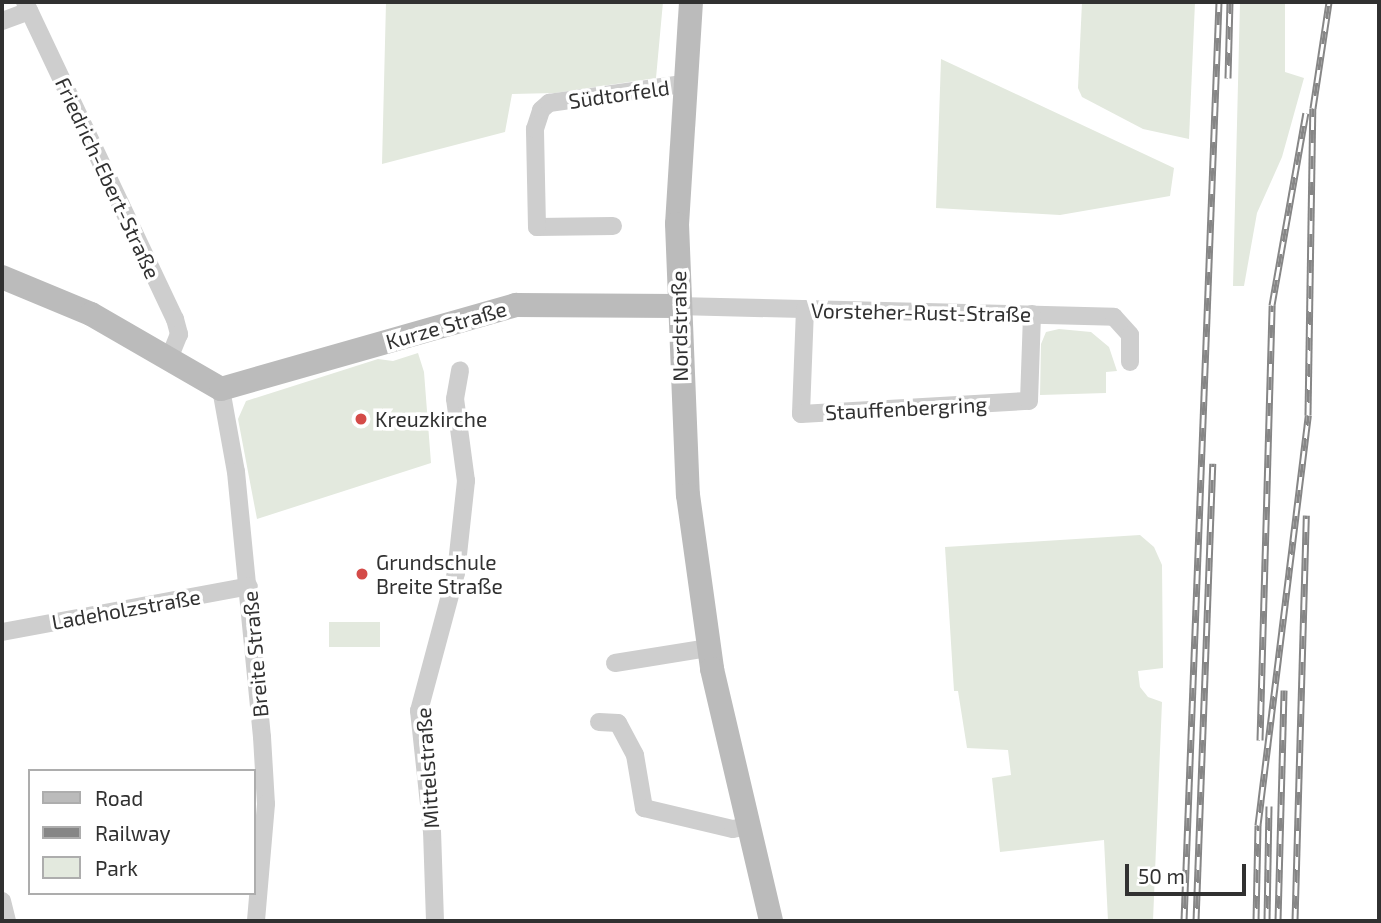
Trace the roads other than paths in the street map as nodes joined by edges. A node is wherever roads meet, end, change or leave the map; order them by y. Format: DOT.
graph roads {
  1 [pos="691,2"];
  2 [pos="27,7"];
  3 [pos="2,21"];
  4 [pos="684,84"];
  5 [pos="613,226"];
  6 [pos="2,277"];
  7 [pos="677,306"];
  8 [pos="805,309"];
  9 [pos="1032,314"];
  10 [pos="170,356"];
  11 [pos="1130,362"];
  12 [pos="460,370"];
  13 [pos="221,389"];
  14 [pos="249,586"];
  15 [pos="2,632"];
  16 [pos="709,648"];
  17 [pos="615,663"];
  18 [pos="599,722"];
  19 [pos="747,825"];
  20 [pos="2,901"];
  21 [pos="7,921"];
  22 [pos="256,921"];
  23 [pos="435,921"];
  24 [pos="771,921"];
  1 -- 4 [label="main road, Nordstraße"];
  2 -- 3 [label="street"];
  2 -- 10 [label="street, Friedrich-Ebert-Straße"];
  4 -- 5 [label="street, Südtorfeld"];
  4 -- 7 [label="main road, Nordstraße"];
  6 -- 10 [label="main road"];
  7 -- 8 [label="street, Vorsteher-Rust-Straße"];
  7 -- 13 [label="main road, Kurze Straße"];
  7 -- 16 [label="main road, Nordstraße"];
  8 -- 9 [label="street, Vorsteher-Rust-Straße"];
  8 -- 9 [label="street, Stauffenbergring"];
  9 -- 11 [label="street, Vorsteher-Rust-Straße"];
  10 -- 13 [label="main road"];
  12 -- 23 [label="street, Mittelstraße"];
  13 -- 14 [label="street, Breite Straße"];
  14 -- 15 [label="street, Ladeholzstraße"];
  14 -- 22 [label="street, Breite Straße"];
  16 -- 17 [label="street"];
  16 -- 19 [label="main road, Nordstraße"];
  18 -- 19 [label="street"];
  19 -- 24 [label="main road, Nordstraße"];
  20 -- 21 [label="street"];
}
